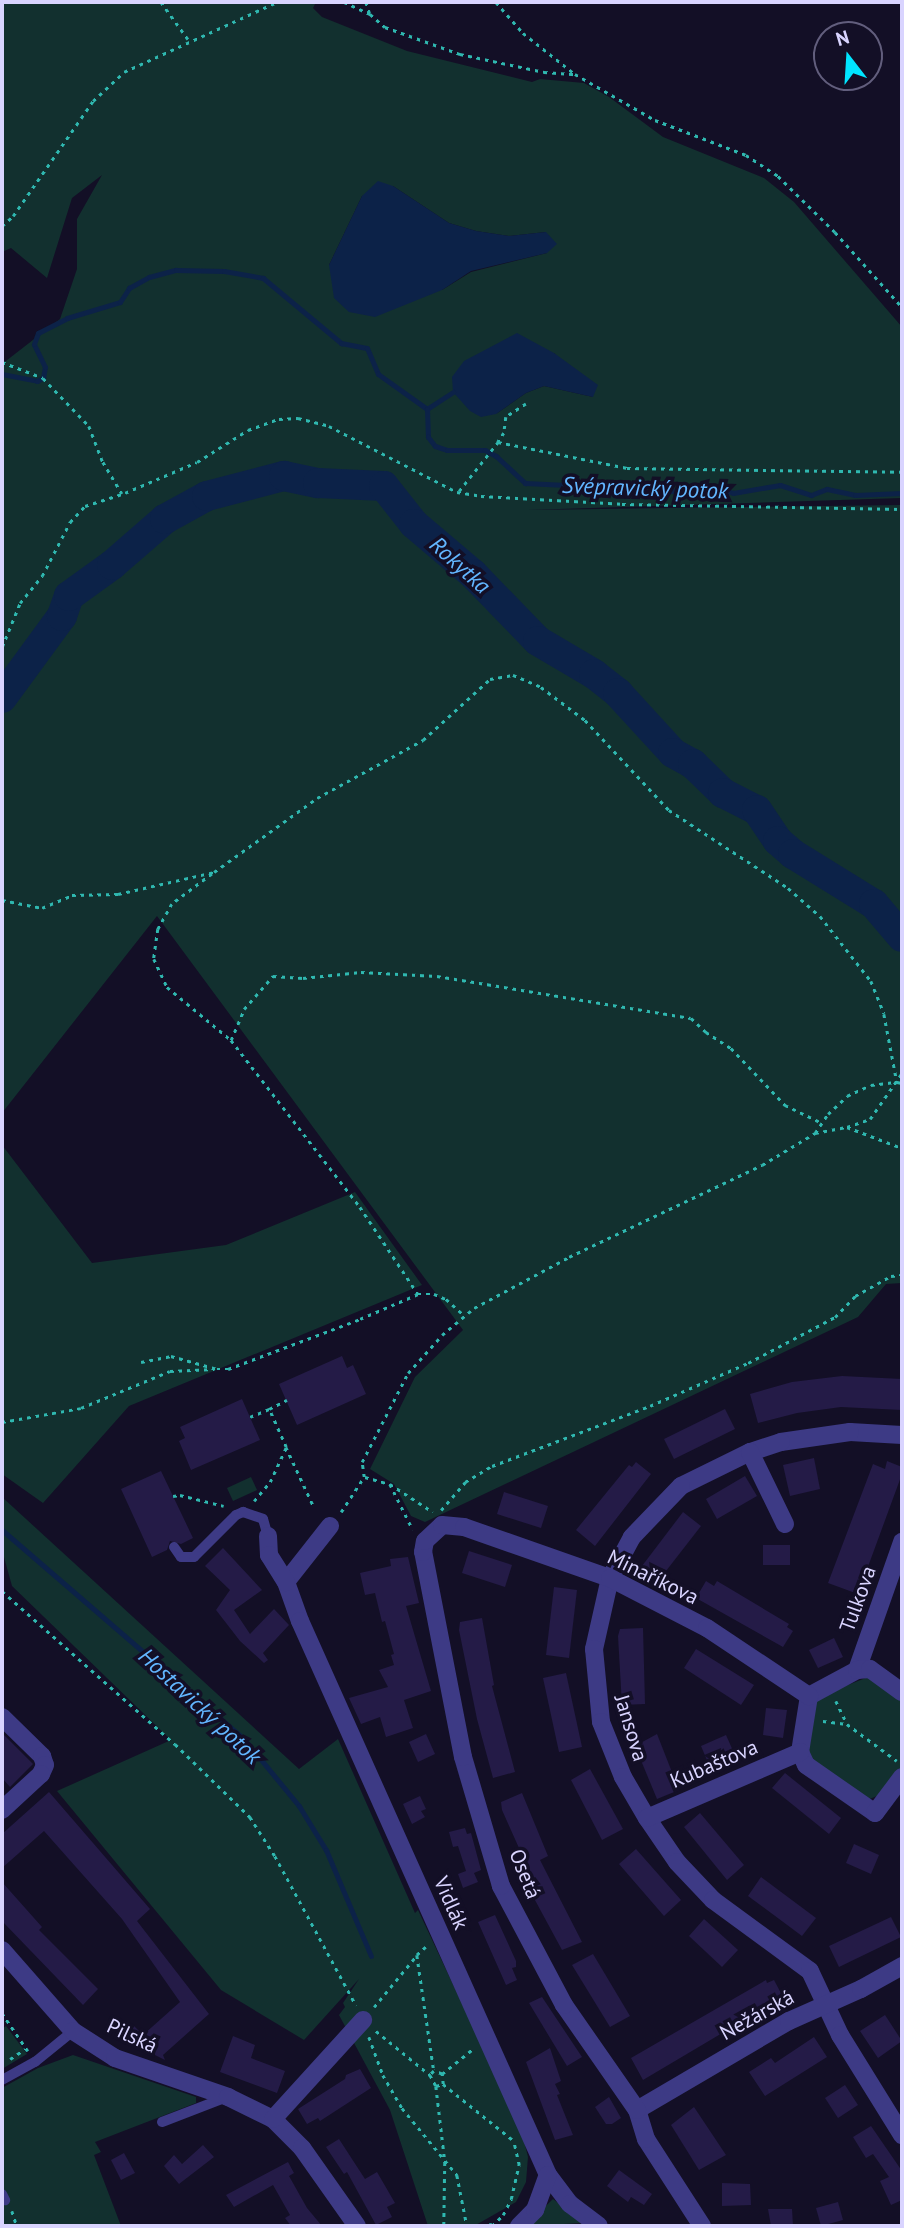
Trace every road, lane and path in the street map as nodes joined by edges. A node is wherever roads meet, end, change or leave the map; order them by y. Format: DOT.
graph roads {
  1 [pos="161,2"];
  2 [pos="277,2"];
  3 [pos="344,2"];
  4 [pos="366,2"];
  5 [pos="496,2"];
  6 [pos="370,14"];
  7 [pos="188,40"];
  8 [pos="575,74"];
  9 [pos="2,226"];
  10 [pos="902,307"];
  11 [pos="2,362"];
  12 [pos="526,404"];
  13 [pos="497,443"];
  14 [pos="902,472"];
  15 [pos="457,492"];
  16 [pos="122,494"];
  17 [pos="902,509"];
  18 [pos="2,647"];
  19 [pos="214,872"];
  20 [pos="2,900"];
  21 [pos="231,1040"];
  22 [pos="902,1073"];
  23 [pos="897,1082"];
  24 [pos="902,1082"];
  25 [pos="822,1123"];
  26 [pos="847,1127"];
  27 [pos="815,1133"];
  28 [pos="902,1148"];
  29 [pos="902,1275"];
  30 [pos="418,1294"];
  31 [pos="465,1316"];
  32 [pos="141,1362"];
  33 [pos="217,1369"];
  34 [pos="287,1400"];
  35 [pos="269,1409"];
  36 [pos="250,1417"];
  37 [pos="4,1422"];
  38 [pos="902,1435"];
  39 [pos="286,1447"];
  40 [pos="750,1452"];
  41 [pos="364,1477"];
  42 [pos="390,1484"];
  43 [pos="173,1496"];
  44 [pos="313,1505"];
  45 [pos="242,1509"];
  46 [pos="785,1524"];
  47 [pos="330,1525"];
  48 [pos="442,1525"];
  49 [pos="268,1536"];
  50 [pos="902,1542"];
  51 [pos="174,1548"];
  52 [pos="424,1552"];
  53 [pos="610,1578"];
  54 [pos="286,1582"];
  55 [pos="2,1591"];
  56 [pos="857,1670"];
  57 [pos="829,1685"];
  58 [pos="902,1692"];
  59 [pos="808,1696"];
  60 [pos="2,1717"];
  61 [pos="806,1718"];
  62 [pos="848,1724"];
  63 [pos="800,1752"];
  64 [pos="902,1765"];
  65 [pos="902,1777"];
  66 [pos="2,1810"];
  67 [pos="647,1818"];
  68 [pos="429,1944"];
  69 [pos="2,1950"];
  70 [pos="416,1955"];
  71 [pos="902,1966"];
  72 [pos="827,2004"];
  73 [pos="2,2013"];
  74 [pos="363,2020"];
  75 [pos="73,2031"];
  76 [pos="26,2048"];
  77 [pos="476,2048"];
  78 [pos="36,2062"];
  79 [pos="2,2065"];
  80 [pos="434,2071"];
  81 [pos="442,2074"];
  82 [pos="430,2075"];
  83 [pos="2,2080"];
  84 [pos="443,2084"];
  85 [pos="436,2086"];
  86 [pos="229,2097"];
  87 [pos="637,2110"];
  88 [pos="273,2119"];
  89 [pos="162,2122"];
  90 [pos="509,2129"];
  91 [pos="902,2134"];
  92 [pos="513,2140"];
  93 [pos="445,2162"];
  94 [pos="548,2175"];
  95 [pos="3,2197"];
  96 [pos="492,2225"];
  97 [pos="17,2226"];
  98 [pos="357,2226"];
  99 [pos="444,2226"];
  100 [pos="467,2226"];
  101 [pos="481,2226"];
  102 [pos="519,2226"];
  103 [pos="599,2226"];
  104 [pos="702,2226"];
  1 -- 7 [label="path"];
  2 -- 7 [label="path"];
  3 -- 6 [label="path"];
  4 -- 6 [label="path"];
  5 -- 8 [label="path"];
  6 -- 8 [label="path"];
  7 -- 9 [label="path"];
  8 -- 10 [label="path"];
  11 -- 16 [label="path"];
  12 -- 13 [label="path"];
  13 -- 14 [label="path"];
  13 -- 15 [label="path"];
  15 -- 16 [label="path"];
  15 -- 17 [label="path"];
  16 -- 18 [label="path"];
  19 -- 20 [label="path"];
  19 -- 21 [label="path"];
  19 -- 23 [label="path"];
  21 -- 25 [label="path"];
  21 -- 30 [label="path"];
  22 -- 23 [label="path"];
  23 -- 24 [label="path"];
  23 -- 25 [label="path"];
  23 -- 26 [label="path"];
  25 -- 27 [label="path"];
  26 -- 27 [label="path"];
  26 -- 28 [label="path"];
  27 -- 31 [label="path"];
  29 -- 48 [label="path"];
  30 -- 31 [label="path"];
  30 -- 33 [label="path"];
  31 -- 41 [label="path"];
  32 -- 33 [label="path"];
  33 -- 37 [label="path"];
  34 -- 35 [label="path"];
  35 -- 36 [label="path"];
  35 -- 39 [label="path"];
  38 -- 40 [label="street, Jansova"];
  39 -- 44 [label="path"];
  39 -- 45 [label="path"];
  40 -- 46 [label="street"];
  40 -- 53 [label="street, Jansova"];
  41 -- 42 [label="path"];
  41 -- 47 [label="path"];
  42 -- 48 [label="path"];
  42 -- 52 [label="path"];
  43 -- 45 [label="path"];
  45 -- 49 [label="lane"];
  45 -- 51 [label="lane"];
  47 -- 54 [label="street"];
  48 -- 52 [label="street"];
  48 -- 53 [label="street, Minaříkova"];
  49 -- 54 [label="street, Vidlák"];
  50 -- 56 [label="street, Tulkova"];
  52 -- 87 [label="street, Osetá"];
  53 -- 59 [label="street, Minaříkova"];
  53 -- 67 [label="street, Jansova"];
  54 -- 94 [label="street, Vidlák"];
  55 -- 74 [label="path"];
  56 -- 57 [label="street"];
  56 -- 58 [label="street"];
  57 -- 59 [label="street"];
  57 -- 62 [label="path"];
  59 -- 61 [label="street"];
  60 -- 66 [label="street"];
  61 -- 62 [label="path"];
  61 -- 63 [label="street"];
  62 -- 64 [label="path"];
  63 -- 65 [label="street"];
  63 -- 67 [label="street, Kubaštova"];
  67 -- 72 [label="street, Jansova"];
  68 -- 70 [label="path"];
  69 -- 75 [label="street, Pilská"];
  70 -- 74 [label="path"];
  70 -- 80 [label="path"];
  71 -- 72 [label="street, Nežárská"];
  72 -- 87 [label="street, Nežárská"];
  72 -- 91 [label="street, Jansova"];
  73 -- 76 [label="path"];
  74 -- 82 [label="path"];
  74 -- 88 [label="street"];
  74 -- 93 [label="path"];
  75 -- 78 [label="lane"];
  75 -- 86 [label="street, Pilská"];
  76 -- 78 [label="path"];
  76 -- 79 [label="path"];
  77 -- 81 [label="path"];
  78 -- 83 [label="lane"];
  80 -- 81 [label="path"];
  80 -- 82 [label="path"];
  81 -- 84 [label="path"];
  82 -- 85 [label="path"];
  84 -- 85 [label="path"];
  84 -- 92 [label="path"];
  85 -- 93 [label="path"];
  86 -- 88 [label="street, Pilská"];
  86 -- 89 [label="lane"];
  87 -- 104 [label="street, Osetá"];
  88 -- 98 [label="street, Pilská"];
  90 -- 92 [label="path"];
  92 -- 96 [label="path"];
  93 -- 99 [label="path"];
  93 -- 100 [label="path"];
  94 -- 102 [label="street"];
  94 -- 103 [label="street, Vidlák"];
  95 -- 97 [label="path"];
  96 -- 101 [label="path"];
}
